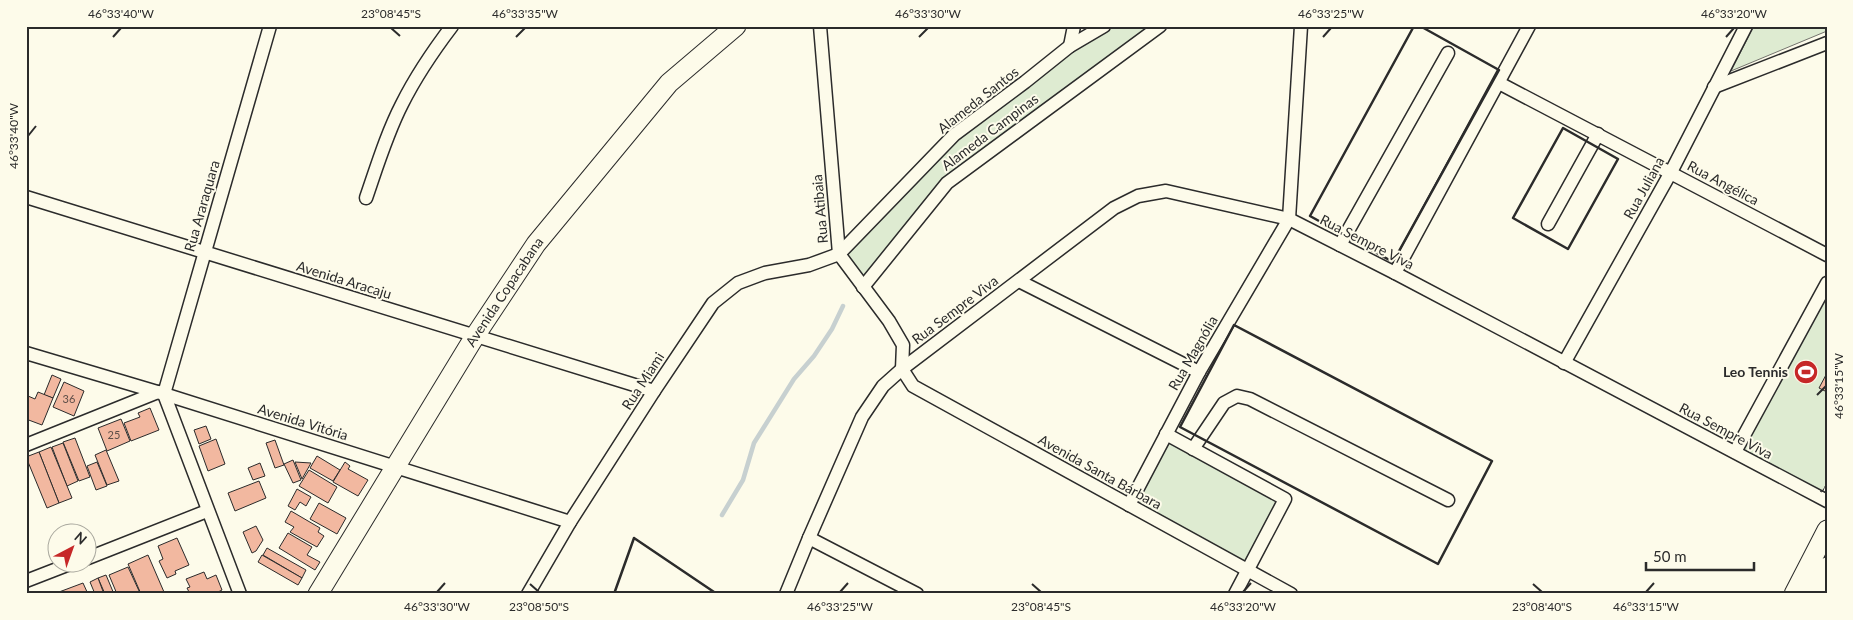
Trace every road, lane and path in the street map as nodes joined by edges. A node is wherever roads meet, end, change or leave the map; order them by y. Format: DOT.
graph roads {
  1 [pos="270,26"];
  2 [pos="452,26"];
  3 [pos="736,26"];
  4 [pos="820,26"];
  5 [pos="1074,26"];
  6 [pos="1104,26"];
  7 [pos="1160,26"];
  8 [pos="1301,26"];
  9 [pos="1529,26"];
  10 [pos="1746,26"];
  11 [pos="1827,43"];
  12 [pos="1070,46"];
  13 [pos="1448,53"];
  14 [pos="1499,83"];
  15 [pos="1714,87"];
  16 [pos="1598,134"];
  17 [pos="1671,172"];
  18 [pos="26,197"];
  19 [pos="366,198"];
  20 [pos="1289,219"];
  21 [pos="1548,224"];
  22 [pos="1340,244"];
  23 [pos="204,252"];
  24 [pos="839,254"];
  25 [pos="1827,255"];
  26 [pos="1395,273"];
  27 [pos="1020,281"];
  28 [pos="1827,282"];
  29 [pos="863,287"];
  30 [pos="475,336"];
  31 [pos="26,353"];
  32 [pos="1564,363"];
  33 [pos="902,369"];
  34 [pos="1199,372"];
  35 [pos="654,391"];
  36 [pos="161,393"];
  37 [pos="1166,434"];
  38 [pos="26,445"];
  39 [pos="1193,449"];
  40 [pos="1735,452"];
  41 [pos="395,466"];
  42 [pos="1448,500"];
  43 [pos="1827,501"];
  44 [pos="1129,505"];
  45 [pos="207,511"];
  46 [pos="570,522"];
  47 [pos="1826,534"];
  48 [pos="808,538"];
  49 [pos="98,554"];
  50 [pos="1827,567"];
  51 [pos="1247,570"];
  52 [pos="49,572"];
  53 [pos="26,581"];
  54 [pos="240,594"];
  55 [pos="318,594"];
  56 [pos="528,594"];
  57 [pos="786,594"];
  58 [pos="917,594"];
  59 [pos="1235,594"];
  60 [pos="1291,594"];
  61 [pos="1794,594"];
  62 [pos="1813,594"];
  1 -- 23 [label="street, Rua Araraquara"];
  2 -- 19 [label="street"];
  3 -- 30 [label="street, Avenida Copacabana"];
  4 -- 24 [label="street, Rua Atibaia"];
  5 -- 12 [label="street"];
  6 -- 12 [label="street, Alameda Santos"];
  7 -- 29 [label="street, Alameda Campinas"];
  8 -- 20 [label="street"];
  9 -- 14 [label="street"];
  10 -- 15 [label="street, Rua Juliana"];
  11 -- 15 [label="street"];
  12 -- 24 [label="street, Alameda Santos"];
  13 -- 22 [label="street"];
  14 -- 16 [label="street, Rua Angélica"];
  14 -- 26 [label="street"];
  15 -- 17 [label="street, Rua Juliana"];
  16 -- 17 [label="street, Rua Angélica"];
  16 -- 21 [label="street"];
  17 -- 25 [label="street, Rua Angélica"];
  17 -- 32 [label="street, Rua Juliana"];
  18 -- 23 [label="street, Avenida Aracaju"];
  20 -- 22 [label="street, Rua Sempre Viva"];
  20 -- 27 [label="street, Rua Sempre Viva"];
  20 -- 34 [label="street, Rua Magnólia"];
  22 -- 26 [label="street, Rua Sempre Viva"];
  23 -- 30 [label="street, Avenida Aracaju"];
  23 -- 36 [label="street, Rua Araraquara"];
  24 -- 29 [label="street, Rua Atibaia"];
  24 -- 35 [label="street, Rua Miami"];
  26 -- 32 [label="street, Rua Sempre Viva"];
  27 -- 33 [label="street, Rua Sempre Viva"];
  27 -- 34 [label="street"];
  28 -- 40 [label="street"];
  29 -- 33 [label="street, Rua Atibaia"];
  30 -- 35 [label="street, Avenida Aracaju"];
  30 -- 41 [label="street, Avenida Copacabana"];
  31 -- 36 [label="street, Avenida Vitória"];
  32 -- 40 [label="street, Rua Sempre Viva"];
  33 -- 44 [label="street, Avenida Santa Bárbara"];
  33 -- 48 [label="street, Rua Sempre Viva"];
  34 -- 37 [label="street, Rua Magnólia"];
  35 -- 46 [label="street, Rua Miami"];
  36 -- 38 [label="street"];
  36 -- 41 [label="street, Avenida Vitória"];
  36 -- 45 [label="street"];
  37 -- 39 [label="street"];
  37 -- 44 [label="street, Rua Magnólia"];
  39 -- 42 [label="street"];
  39 -- 51 [label="street"];
  40 -- 43 [label="street, Rua Sempre Viva"];
  41 -- 46 [label="street, Avenida Vitória"];
  41 -- 55 [label="street, Avenida Copacabana"];
  44 -- 51 [label="street, Avenida Santa Bárbara"];
  45 -- 49 [label="street"];
  45 -- 54 [label="street"];
  46 -- 56 [label="street, Rua Miami"];
  47 -- 61 [label="street"];
  48 -- 57 [label="street, Rua Sempre Viva"];
  48 -- 58 [label="street"];
  50 -- 62 [label="street"];
  51 -- 59 [label="street"];
  51 -- 60 [label="street, Avenida Santa Bárbara"];
  52 -- 53 [label="street"];
}
